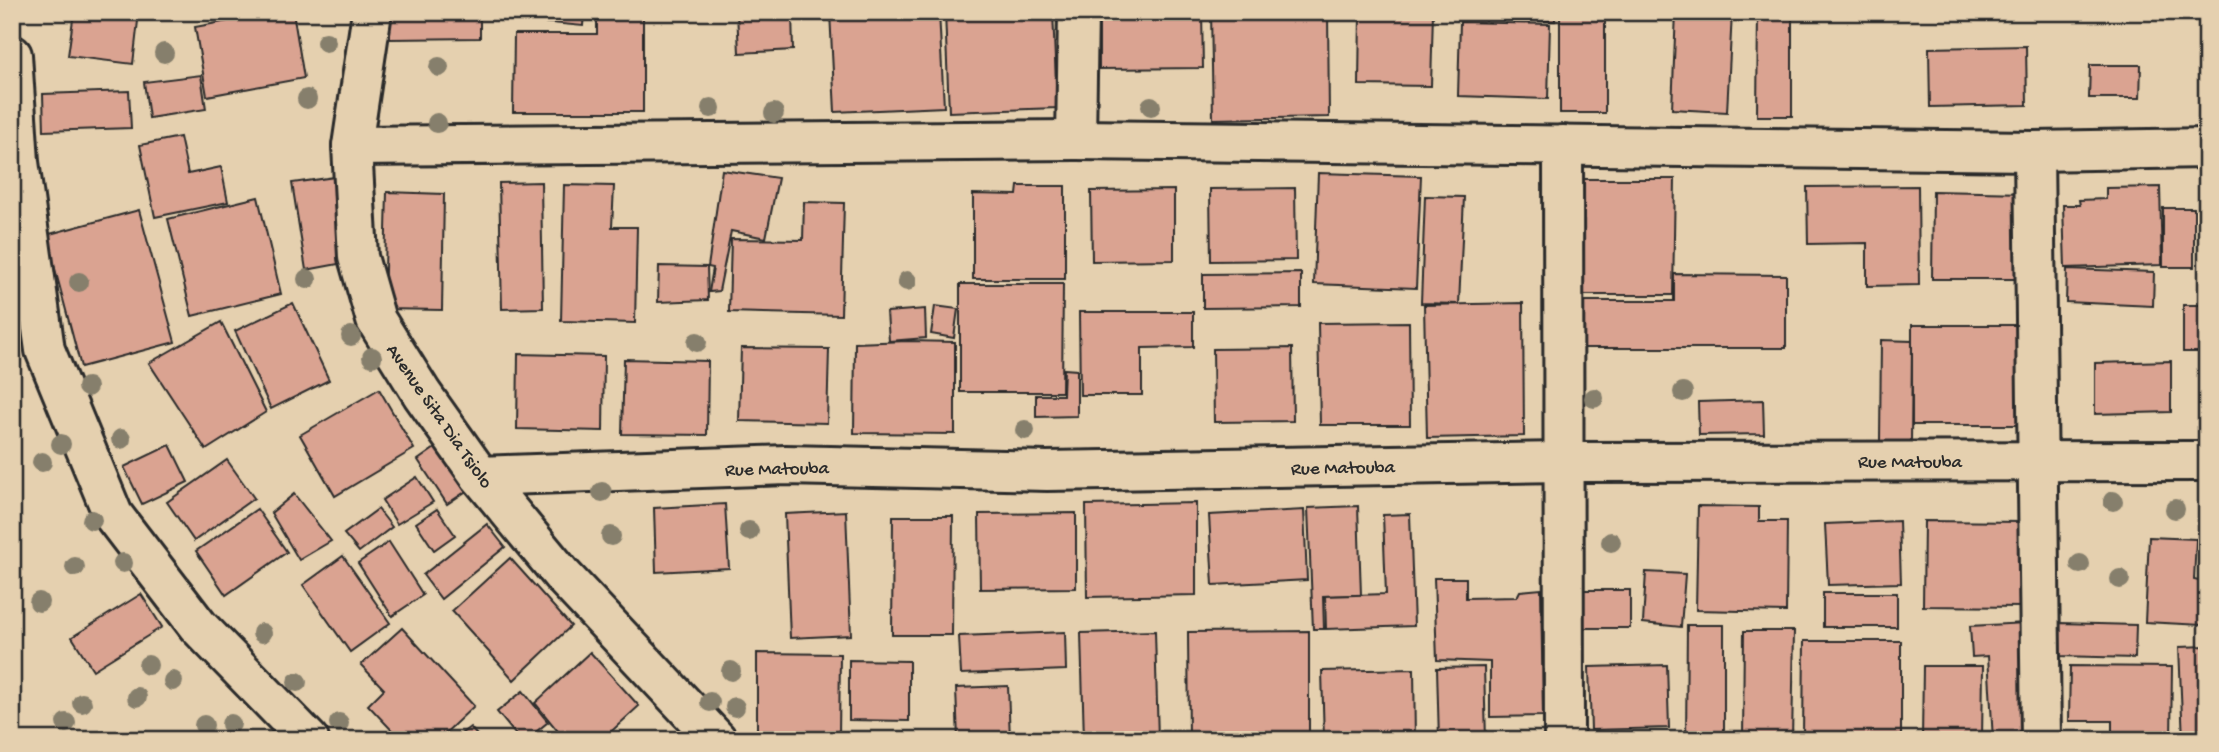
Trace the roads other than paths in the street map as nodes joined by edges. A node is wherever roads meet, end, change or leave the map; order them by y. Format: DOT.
graph roads {
  1 [pos="372,12"];
  2 [pos="1078,12"];
  3 [pos="12,55"];
  4 [pos="1076,140"];
  5 [pos="1563,145"];
  6 [pos="352,146"];
  7 [pos="2207,148"];
  8 [pos="2034,151"];
  9 [pos="2038,459"];
  10 [pos="2207,461"];
  11 [pos="1563,462"];
  12 [pos="480,476"];
  13 [pos="309,740"];
  14 [pos="717,740"];
  15 [pos="1564,740"];
  16 [pos="2041,740"];
  1 -- 6 [label="street, Avenue Sita Dia Tsiolo"];
  2 -- 4 [label="street"];
  3 -- 13 [label="street"];
  4 -- 5 [label="street"];
  4 -- 6 [label="street"];
  5 -- 8 [label="street"];
  5 -- 11 [label="street"];
  6 -- 12 [label="street, Avenue Sita Dia Tsiolo"];
  7 -- 8 [label="street"];
  8 -- 9 [label="street"];
  9 -- 10 [label="street, Rue Matouba"];
  9 -- 11 [label="street, Rue Matouba"];
  9 -- 16 [label="street"];
  11 -- 12 [label="street, Rue Matouba"];
  11 -- 15 [label="street"];
  12 -- 14 [label="street, Avenue Sita Dia Tsiolo"];
}
